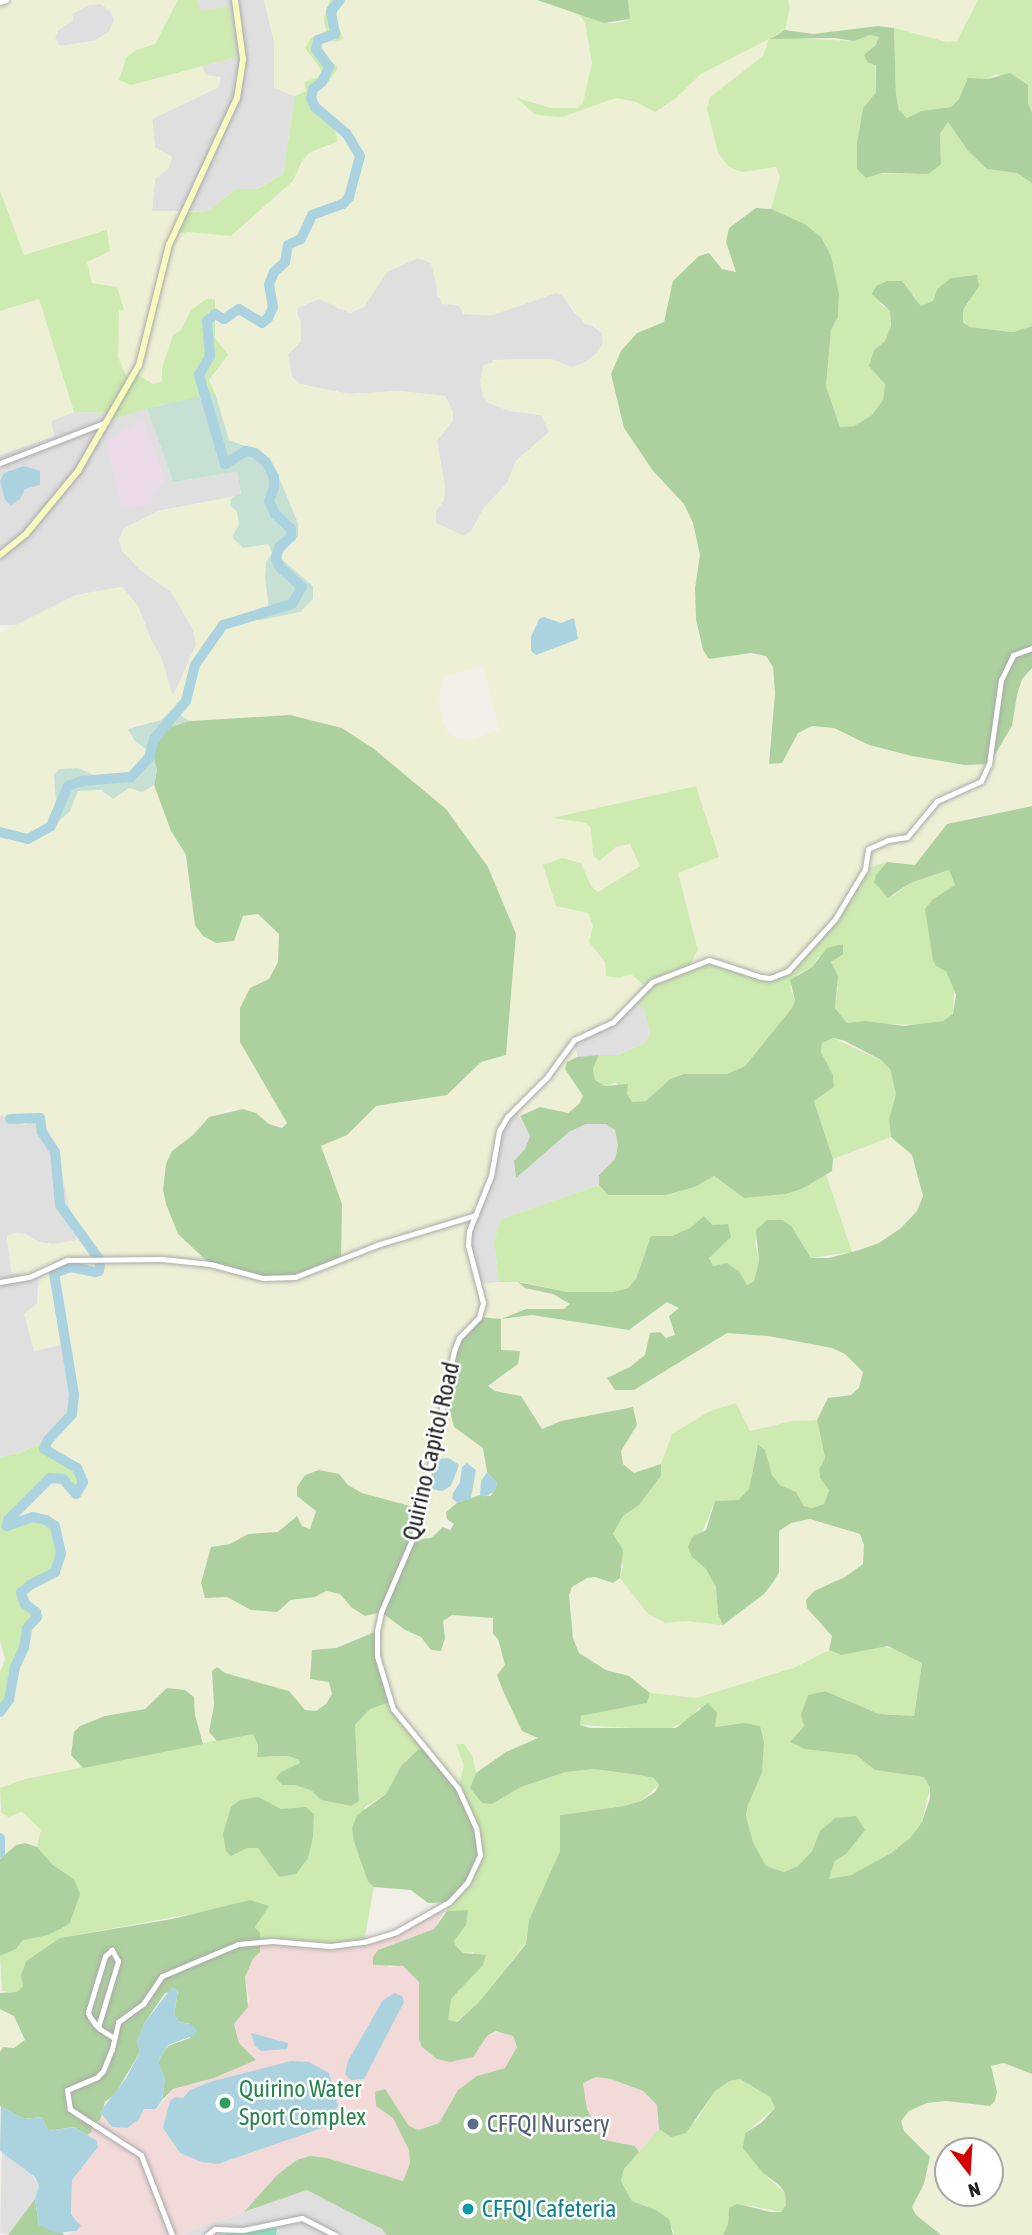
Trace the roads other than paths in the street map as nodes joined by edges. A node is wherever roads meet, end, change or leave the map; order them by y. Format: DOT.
graph roads {
  1 [pos="6,0"];
  2 [pos="235,0"];
  3 [pos="0,2"];
  4 [pos="106,422"];
  5 [pos="0,463"];
  6 [pos="0,555"];
  7 [pos="1032,648"];
  8 [pos="475,1215"];
  9 [pos="0,1282"];
  10 [pos="99,2027"];
  11 [pos="114,2038"];
  12 [pos="172,2235"];
  13 [pos="208,2235"];
  14 [pos="336,2235"];
  1 -- 3 [label="street"];
  2 -- 4 [label="main road"];
  4 -- 5 [label="street"];
  4 -- 6 [label="main road"];
  7 -- 8 [label="street, Quirino Capitol Road"];
  8 -- 9 [label="street"];
  8 -- 11 [label="street, Quirino Capitol Road"];
  10 -- 10 [label="street"];
  10 -- 11 [label="street"];
  11 -- 12 [label="street, Quirino Capitol Road"];
  13 -- 14 [label="street"];
}
